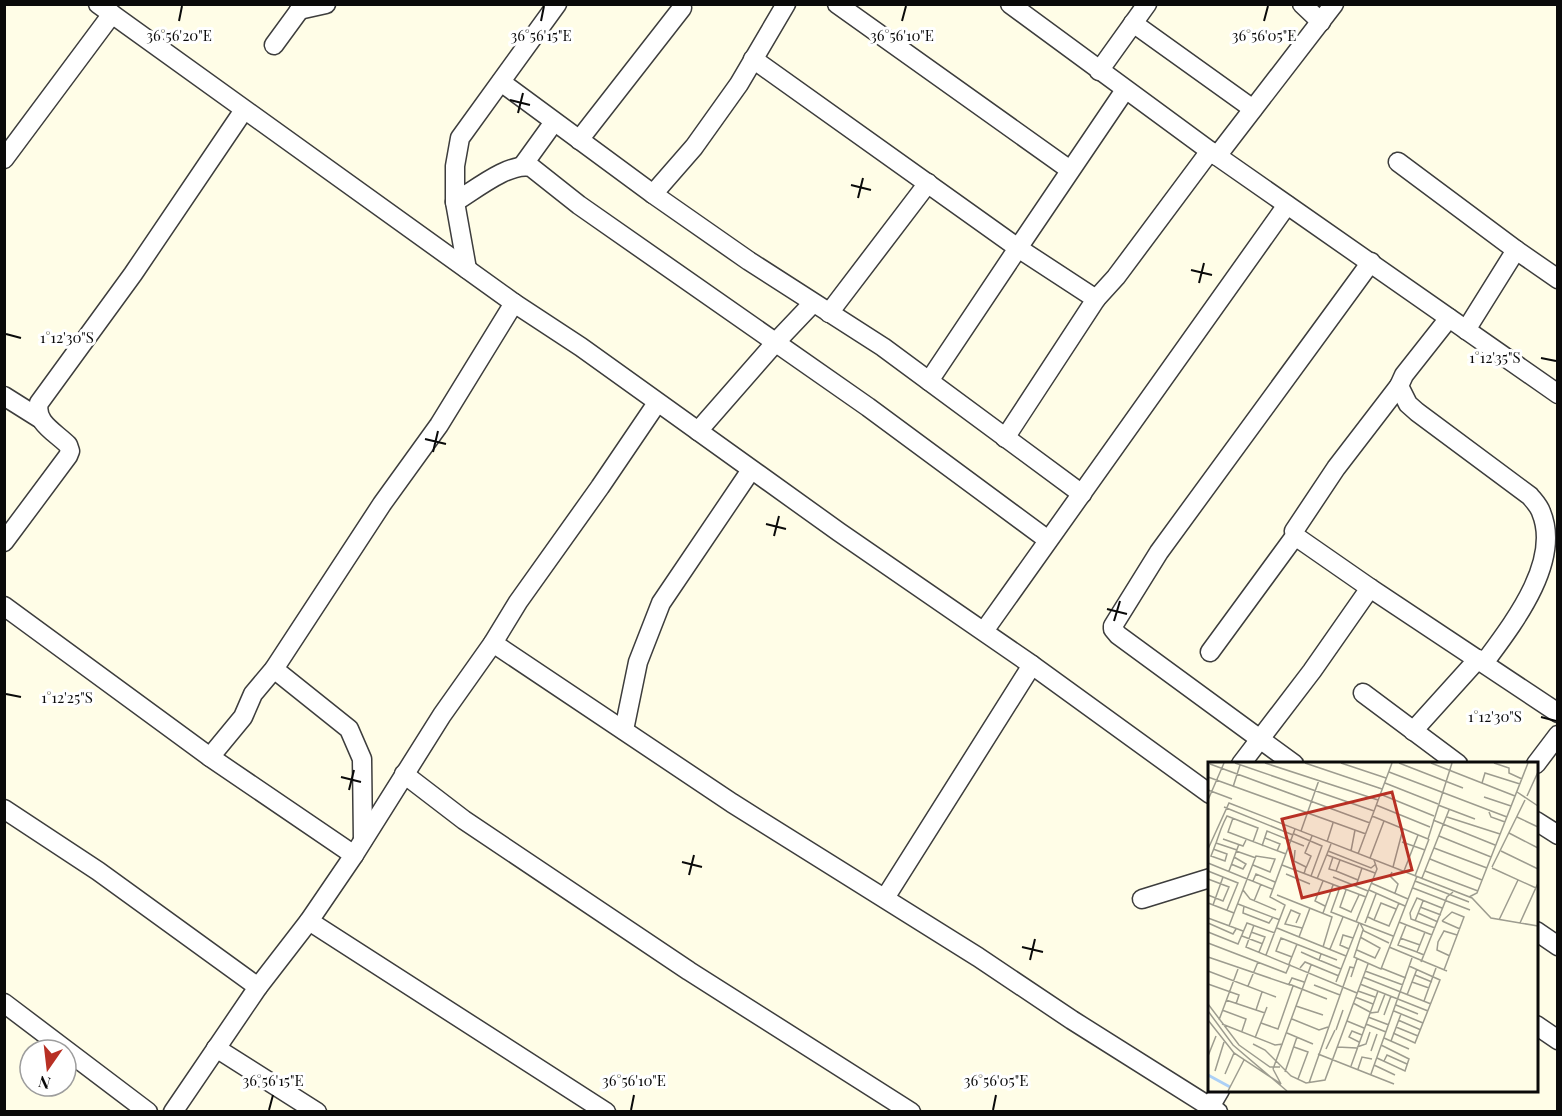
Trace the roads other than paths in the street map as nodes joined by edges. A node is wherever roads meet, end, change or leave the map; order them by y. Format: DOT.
graph roads {
  1 [pos="326,4"];
  2 [pos="557,4"];
  3 [pos="786,4"];
  4 [pos="837,4"];
  5 [pos="1147,4"];
  6 [pos="1302,4"];
  7 [pos="1334,4"];
  8 [pos="302,7"];
  9 [pos="1019,7"];
  10 [pos="682,8"];
  11 [pos="105,9"];
  12 [pos="1321,22"];
  13 [pos="1133,23"];
  14 [pos="274,45"];
  15 [pos="753,59"];
  16 [pos="1099,71"];
  17 [pos="501,82"];
  18 [pos="1125,90"];
  19 [pos="1253,109"];
  20 [pos="244,110"];
  21 [pos="554,122"];
  22 [pos="579,140"];
  23 [pos="1214,153"];
  24 [pos="4,159"];
  25 [pos="1398,162"];
  26 [pos="523,165"];
  27 [pos="1070,170"];
  28 [pos="928,183"];
  29 [pos="653,194"];
  30 [pos="455,202"];
  31 [pos="1287,206"];
  32 [pos="1018,248"];
  33 [pos="1516,250"];
  34 [pos="1371,262"];
  35 [pos="467,269"];
  36 [pos="1557,279"];
  37 [pos="1096,299"];
  38 [pos="514,303"];
  39 [pos="813,303"];
  40 [pos="829,313"];
  41 [pos="1449,318"];
  42 [pos="1466,330"];
  43 [pos="776,343"];
  44 [pos="929,381"];
  45 [pos="1400,386"];
  46 [pos="1557,393"];
  47 [pos="4,396"];
  48 [pos="657,403"];
  49 [pos="39,418"];
  50 [pos="698,431"];
  51 [pos="1005,438"];
  52 [pos="751,470"];
  53 [pos="1082,494"];
  54 [pos="1295,536"];
  55 [pos="1048,540"];
  56 [pos="4,542"];
  57 [pos="1370,588"];
  58 [pos="4,606"];
  59 [pos="984,631"];
  60 [pos="492,643"];
  61 [pos="1210,652"];
  62 [pos="1481,661"];
  63 [pos="1032,665"];
  64 [pos="274,669"];
  65 [pos="1363,693"];
  66 [pos="1557,713"];
  67 [pos="624,729"];
  68 [pos="1413,730"];
  69 [pos="1557,735"];
  70 [pos="1260,739"];
  71 [pos="210,757"];
  72 [pos="1243,762"];
  73 [pos="1291,762"];
  74 [pos="1455,762"];
  75 [pos="1537,762"];
  76 [pos="404,774"];
  77 [pos="1208,793"];
  78 [pos="4,809"];
  79 [pos="1538,822"];
  80 [pos="1557,835"];
  81 [pos="358,847"];
  82 [pos="1208,878"];
  83 [pos="885,898"];
  84 [pos="1142,899"];
  85 [pos="309,921"];
  86 [pos="1538,932"];
  87 [pos="1557,946"];
  88 [pos="258,987"];
  89 [pos="4,1004"];
  90 [pos="1538,1026"];
  91 [pos="1557,1040"];
  92 [pos="216,1048"];
  93 [pos="1214,1105"];
  94 [pos="148,1112"];
  95 [pos="173,1112"];
  96 [pos="317,1112"];
  97 [pos="606,1112"];
  98 [pos="911,1112"];
  1 -- 8 [label="street"];
  2 -- 17 [label="street"];
  3 -- 15 [label="street"];
  4 -- 27 [label="street"];
  5 -- 13 [label="street"];
  6 -- 12 [label="street"];
  7 -- 12 [label="street"];
  8 -- 14 [label="street"];
  9 -- 16 [label="street"];
  10 -- 22 [label="street"];
  11 -- 20 [label="street"];
  11 -- 24 [label="street"];
  12 -- 19 [label="street"];
  13 -- 16 [label="street"];
  13 -- 19 [label="street"];
  15 -- 28 [label="street"];
  15 -- 29 [label="street"];
  16 -- 18 [label="street"];
  17 -- 21 [label="street"];
  17 -- 30 [label="street"];
  18 -- 23 [label="street"];
  18 -- 27 [label="street"];
  19 -- 23 [label="street"];
  20 -- 35 [label="street"];
  20 -- 49 [label="street"];
  21 -- 22 [label="street"];
  21 -- 26 [label="street"];
  22 -- 29 [label="street"];
  23 -- 31 [label="street"];
  23 -- 37 [label="street"];
  25 -- 33 [label="street"];
  26 -- 30 [label="street"];
  26 -- 43 [label="street"];
  27 -- 32 [label="street"];
  28 -- 32 [label="street"];
  28 -- 40 [label="street"];
  29 -- 39 [label="street"];
  30 -- 35 [label="street"];
  31 -- 34 [label="street"];
  31 -- 53 [label="street"];
  32 -- 37 [label="street"];
  32 -- 44 [label="street"];
  33 -- 36 [label="street"];
  33 -- 42 [label="street"];
  34 -- 41 [label="street"];
  34 -- 70 [label="street"];
  35 -- 38 [label="street"];
  37 -- 51 [label="street"];
  38 -- 48 [label="street"];
  38 -- 64 [label="street"];
  39 -- 40 [label="street"];
  39 -- 43 [label="street"];
  40 -- 44 [label="street"];
  41 -- 42 [label="street"];
  41 -- 45 [label="street"];
  42 -- 46 [label="street"];
  43 -- 50 [label="street"];
  43 -- 55 [label="street"];
  44 -- 51 [label="street"];
  45 -- 54 [label="street"];
  45 -- 62 [label="street"];
  47 -- 49 [label="street"];
  48 -- 50 [label="street"];
  48 -- 60 [label="street"];
  49 -- 56 [label="street"];
  50 -- 52 [label="street"];
  51 -- 53 [label="street"];
  52 -- 59 [label="street"];
  52 -- 67 [label="street"];
  53 -- 55 [label="street"];
  54 -- 57 [label="street"];
  54 -- 61 [label="street"];
  55 -- 59 [label="street"];
  57 -- 62 [label="street"];
  57 -- 70 [label="street"];
  58 -- 71 [label="street"];
  59 -- 63 [label="street"];
  60 -- 67 [label="street"];
  60 -- 76 [label="street"];
  62 -- 66 [label="street"];
  62 -- 68 [label="street"];
  63 -- 77 [label="street"];
  63 -- 83 [label="street"];
  64 -- 71 [label="street"];
  64 -- 81 [label="street"];
  65 -- 68 [label="street"];
  67 -- 83 [label="street"];
  68 -- 74 [label="street"];
  69 -- 75 [label="street"];
  70 -- 72 [label="street"];
  70 -- 73 [label="street"];
  71 -- 81 [label="street"];
  76 -- 81 [label="street"];
  76 -- 98 [label="street"];
  78 -- 88 [label="street"];
  79 -- 80 [label="street"];
  81 -- 85 [label="street"];
  82 -- 84 [label="street"];
  83 -- 93 [label="street"];
  85 -- 88 [label="street"];
  85 -- 97 [label="street"];
  86 -- 87 [label="street"];
  88 -- 92 [label="street"];
  89 -- 94 [label="street"];
  90 -- 91 [label="street"];
  92 -- 95 [label="street"];
  92 -- 96 [label="street"];
}
